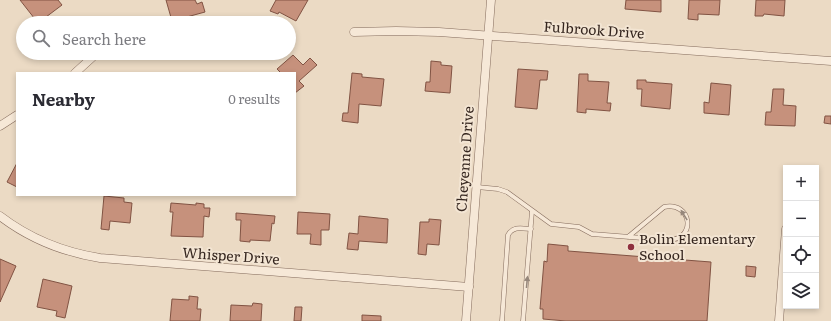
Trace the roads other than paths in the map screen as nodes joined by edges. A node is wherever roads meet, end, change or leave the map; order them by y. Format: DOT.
graph roads {
  1 [pos="491,0"];
  2 [pos="354,32"];
  3 [pos="488,36"];
  4 [pos="89,60"];
  5 [pos="831,61"];
  6 [pos="76,72"];
  7 [pos="16,115"];
  8 [pos="0,126"];
  9 [pos="476,187"];
  10 [pos="532,211"];
  11 [pos="0,216"];
  12 [pos="531,229"];
  13 [pos="628,237"];
  14 [pos="785,237"];
  15 [pos="469,287"];
  16 [pos="466,321"];
  17 [pos="502,321"];
  18 [pos="523,321"];
  19 [pos="779,321"];
  1 -- 3 [label="street, Cheyenne Drive"];
  2 -- 3 [label="street, Fulbrook Drive"];
  3 -- 5 [label="street, Fulbrook Drive"];
  3 -- 9 [label="street, Cheyenne Drive"];
  4 -- 6 [label="street"];
  7 -- 8 [label="street"];
  9 -- 10 [label="lane"];
  9 -- 15 [label="street, Cheyenne Drive"];
  10 -- 12 [label="lane"];
  10 -- 13 [label="lane"];
  11 -- 15 [label="street, Whisper Drive"];
  12 -- 17 [label="lane"];
  18 -- 12 [label="lane, one-way"];
  13 -- 13 [label="lane, one-way"];
  14 -- 19 [label="street"];
  15 -- 16 [label="street, Cheyenne Drive"];
}
